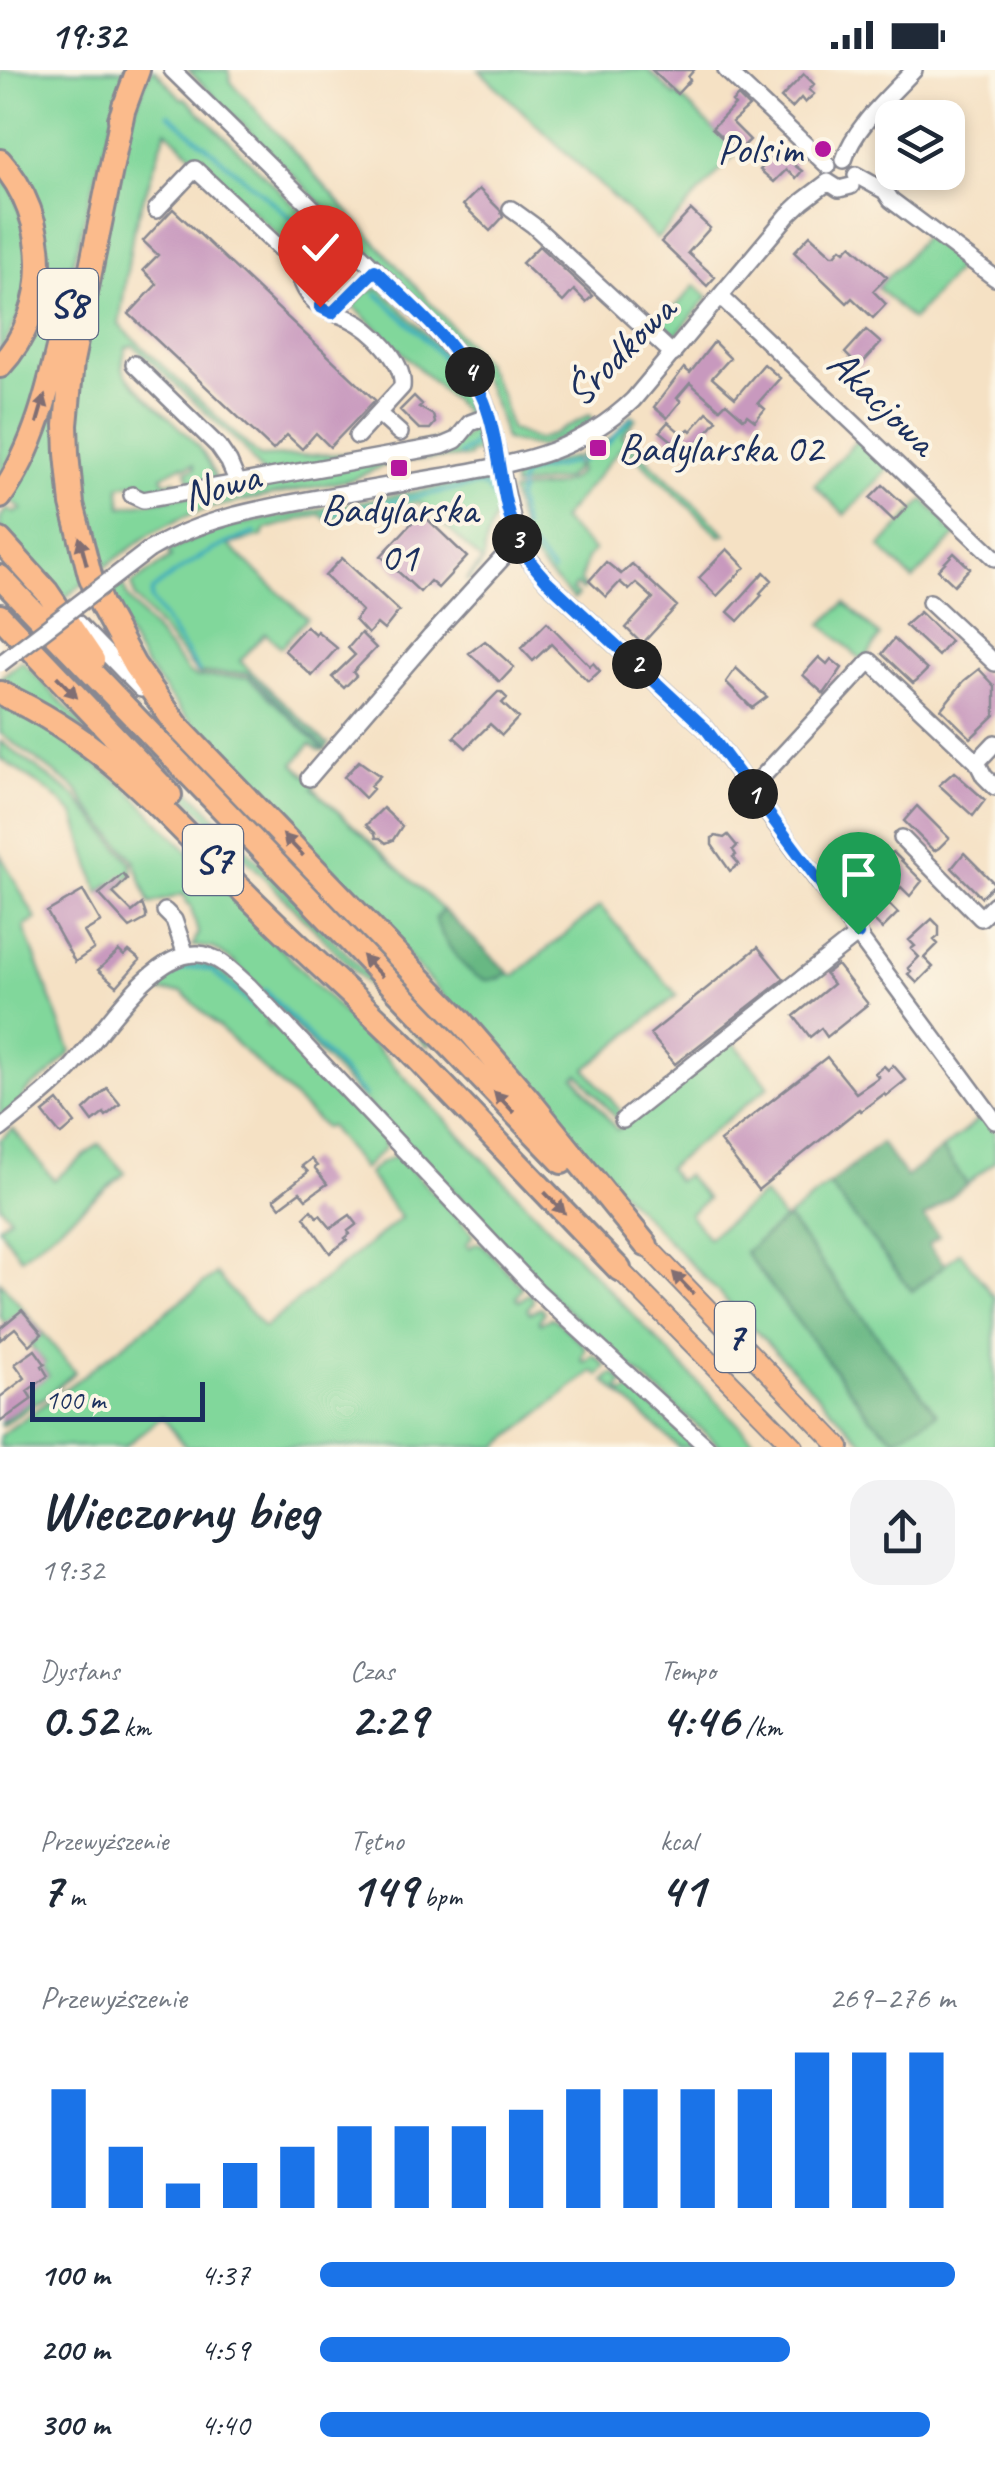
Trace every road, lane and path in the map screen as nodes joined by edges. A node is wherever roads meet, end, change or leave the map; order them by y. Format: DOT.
graph roads {
  1 [pos="138,70"];
  2 [pos="726,70"];
  3 [pos="914,70"];
  4 [pos="177,75"];
  5 [pos="124,106"];
  6 [pos="0,161"];
  7 [pos="834,170"];
  8 [pos="853,180"];
  9 [pos="510,209"];
  10 [pos="156,210"];
  11 [pos="375,270"];
  12 [pos="995,278"];
  13 [pos="720,297"];
  14 [pos="332,313"];
  15 [pos="673,354"];
  16 [pos="134,364"];
  17 [pos="0,366"];
  18 [pos="379,414"];
  19 [pos="489,416"];
  20 [pos="400,433"];
  21 [pos="357,436"];
  22 [pos="500,466"];
  23 [pos="238,483"];
  24 [pos="132,495"];
  25 [pos="0,497"];
  26 [pos="0,540"];
  27 [pos="518,540"];
  28 [pos="995,558"];
  29 [pos="0,576"];
  30 [pos="47,592"];
  31 [pos="930,602"];
  32 [pos="0,616"];
  33 [pos="995,663"];
  34 [pos="0,664"];
  35 [pos="0,693"];
  36 [pos="126,709"];
  37 [pos="178,728"];
  38 [pos="995,743"];
  39 [pos="977,762"];
  40 [pos="311,767"];
  41 [pos="995,787"];
  42 [pos="750,790"];
  43 [pos="902,838"];
  44 [pos="995,904"];
  45 [pos="165,911"];
  46 [pos="858,934"];
  47 [pos="186,954"];
  48 [pos="412,1053"];
  49 [pos="623,1120"];
  50 [pos="995,1121"];
  51 [pos="0,1129"];
  52 [pos="646,1246"];
  53 [pos="619,1268"];
  54 [pos="708,1447"];
  55 [pos="794,1447"];
  56 [pos="840,1447"];
  1 -- 5 [label="highway, S8"];
  2 -- 7 [label="street"];
  3 -- 7 [label="street, Środkowa"];
  4 -- 11 [label="street"];
  25 -- 5 [label="highway, S8, one-way"];
  37 -- 5 [label="highway, one-way"];
  6 -- 17 [label="highway"];
  7 -- 8 [label="street"];
  7 -- 8 [label="street"];
  7 -- 13 [label="street, Środkowa"];
  8 -- 12 [label="street"];
  9 -- 15 [label="street"];
  10 -- 14 [label="street"];
  11 -- 14 [label="street"];
  11 -- 19 [label="street"];
  13 -- 15 [label="street, Środkowa"];
  13 -- 28 [label="street, Akacjowa"];
  14 -- 18 [label="street"];
  15 -- 22 [label="street, Środkowa"];
  16 -- 23 [label="street"];
  18 -- 20 [label="street"];
  18 -- 21 [label="street"];
  19 -- 22 [label="street"];
  19 -- 23 [label="street"];
  22 -- 27 [label="street"];
  22 -- 34 [label="street, Nowa, bridge"];
  23 -- 24 [label="street"];
  26 -- 30 [label="highway, S7"];
  27 -- 40 [label="street"];
  27 -- 42 [label="street"];
  29 -- 36 [label="highway"];
  30 -- 36 [label="highway, S7"];
  30 -- 37 [label="street"];
  31 -- 33 [label="street"];
  32 -- 48 [label="highway, one-way"];
  35 -- 48 [label="highway, S7"];
  52 -- 36 [label="highway, S7, one-way"];
  52 -- 37 [label="highway, one-way"];
  38 -- 39 [label="street"];
  39 -- 41 [label="street"];
  39 -- 42 [label="street"];
  42 -- 46 [label="street"];
  43 -- 44 [label="street"];
  45 -- 47 [label="street"];
  46 -- 49 [label="street"];
  46 -- 50 [label="street"];
  47 -- 51 [label="street"];
  47 -- 54 [label="street"];
  48 -- 53 [label="highway, S7, one-way"];
  56 -- 52 [label="main road, 7, one-way"];
  53 -- 55 [label="main road, 7"];
}
